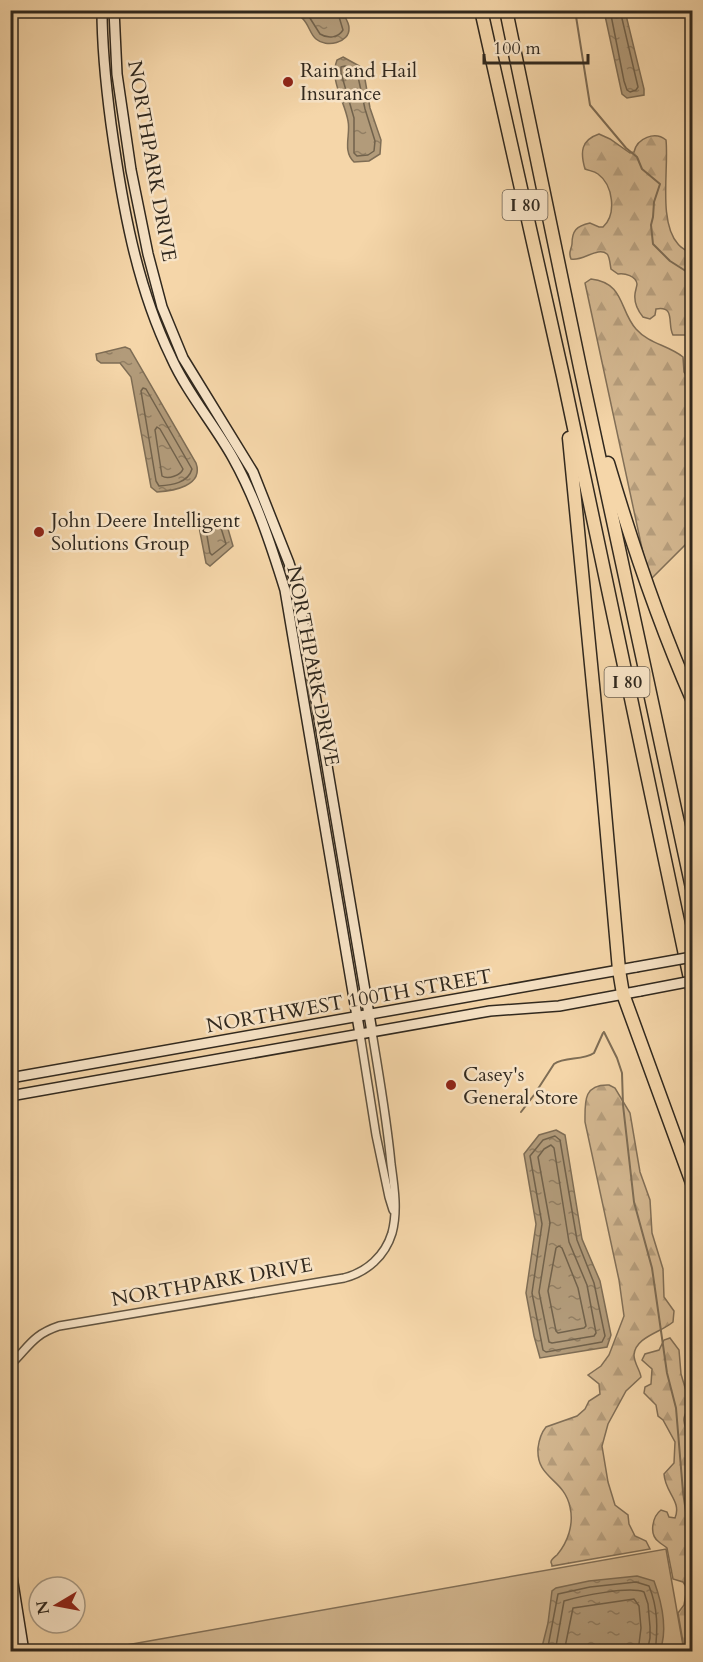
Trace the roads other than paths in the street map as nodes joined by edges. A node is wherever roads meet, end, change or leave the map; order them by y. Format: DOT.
graph roads {
  1 [pos="102,10"];
  2 [pos="114,10"];
  3 [pos="480,10"];
  4 [pos="506,10"];
  5 [pos="511,10"];
  6 [pos="519,70"];
  7 [pos="162,307"];
  8 [pos="151,311"];
  9 [pos="581,372"];
  10 [pos="563,376"];
  11 [pos="307,652"];
  12 [pos="295,653"];
  13 [pos="693,699"];
  14 [pos="340,845"];
  15 [pos="328,847"];
  16 [pos="693,888"];
  17 [pos="693,957"];
  18 [pos="619,970"];
  19 [pos="693,981"];
  20 [pos="693,988"];
  21 [pos="623,994"];
  22 [pos="369,1016"];
  23 [pos="357,1017"];
  24 [pos="372,1032"];
  25 [pos="360,1034"];
  26 [pos="10,1078"];
  27 [pos="10,1096"];
  28 [pos="693,1183"];
  29 [pos="394,1212"];
  30 [pos="10,1365"];
  31 [pos="10,1564"];
  32 [pos="24,1652"];
  1 -- 8 [label="street, NORTHPARK DRIVE"];
  2 -- 7 [label="street, NORTHPARK DRIVE"];
  3 -- 10 [label="highway, I 80"];
  4 -- 6 [label="highway, I 80"];
  5 -- 6 [label="highway"];
  6 -- 9 [label="highway, I 80"];
  7 -- 8 [label="street"];
  7 -- 11 [label="street, NORTHPARK DRIVE"];
  8 -- 12 [label="street, NORTHPARK DRIVE"];
  9 -- 13 [label="highway"];
  9 -- 16 [label="highway, I 80"];
  10 -- 18 [label="highway"];
  10 -- 20 [label="highway, I 80"];
  11 -- 12 [label="street"];
  11 -- 14 [label="street, NORTHPARK DRIVE"];
  12 -- 15 [label="street, NORTHPARK DRIVE"];
  14 -- 15 [label="street"];
  14 -- 22 [label="street, NORTHPARK DRIVE"];
  15 -- 23 [label="street, NORTHPARK DRIVE"];
  17 -- 18 [label="street, NORTHWEST 100TH STREET, bridge"];
  18 -- 21 [label="highway"];
  18 -- 22 [label="street, NORTHWEST 100TH STREET"];
  19 -- 21 [label="street, NORTHWEST 100TH STREET, bridge"];
  21 -- 24 [label="street, NORTHWEST 100TH STREET"];
  21 -- 28 [label="highway"];
  22 -- 23 [label="street, NORTHWEST 100TH STREET"];
  22 -- 24 [label="street, NORTHPARK DRIVE"];
  23 -- 25 [label="street, NORTHPARK DRIVE"];
  23 -- 26 [label="street, NORTHWEST 100TH STREET"];
  24 -- 25 [label="street, NORTHWEST 100TH STREET"];
  24 -- 29 [label="street, NORTHPARK DRIVE"];
  25 -- 27 [label="street, NORTHWEST 100TH STREET"];
  25 -- 29 [label="street, NORTHPARK DRIVE"];
  29 -- 30 [label="street, NORTHPARK DRIVE"];
  31 -- 32 [label="street"];
}
